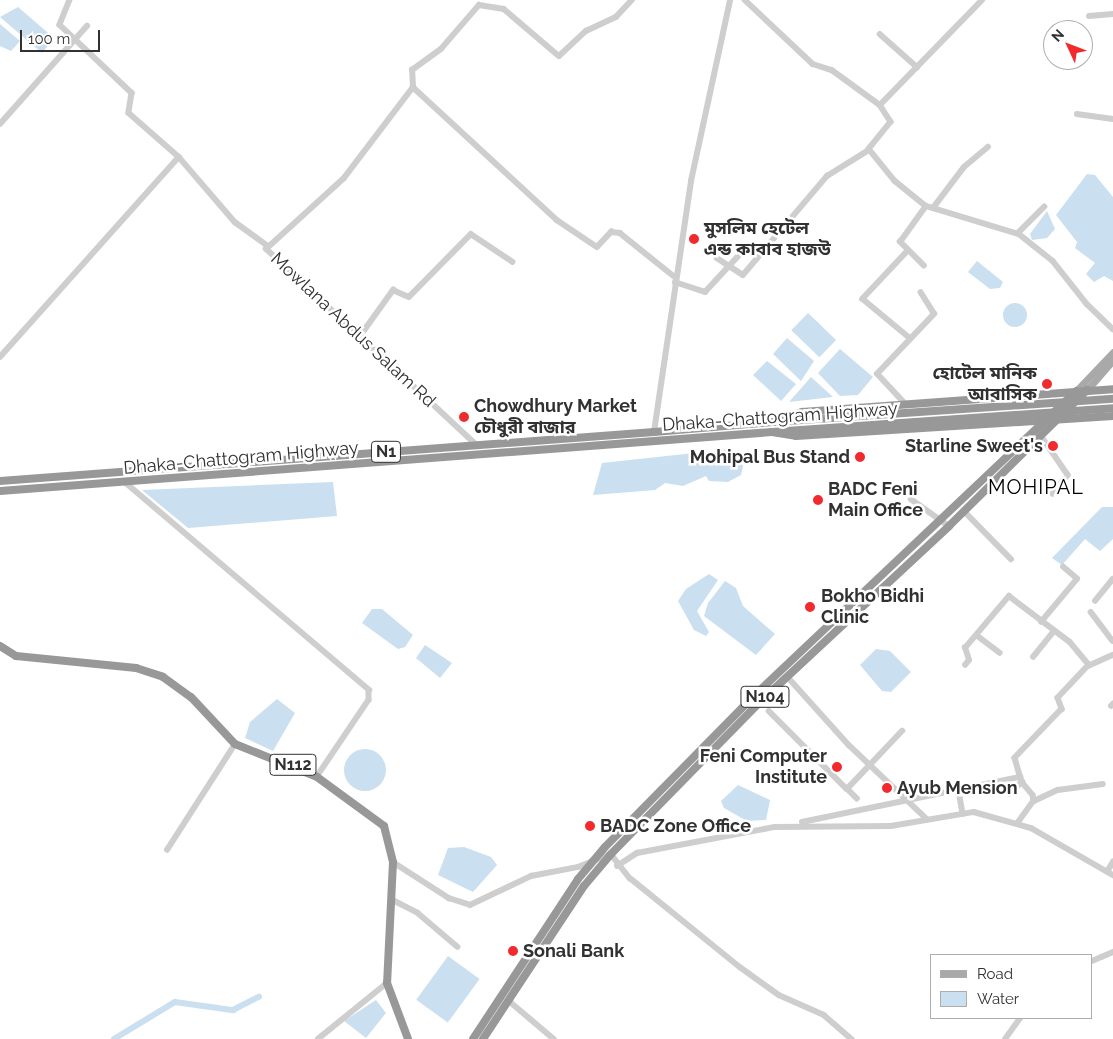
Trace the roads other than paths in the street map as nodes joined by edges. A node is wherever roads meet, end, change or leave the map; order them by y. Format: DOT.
graph roads {
  1 [pos="70,0"];
  2 [pos="632,0"];
  3 [pos="730,0"];
  4 [pos="745,0"];
  5 [pos="982,0"];
  6 [pos="1113,14"];
  7 [pos="1088,16"];
  8 [pos="87,26"];
  9 [pos="880,34"];
  10 [pos="74,40"];
  11 [pos="917,67"];
  12 [pos="413,87"];
  13 [pos="880,105"];
  14 [pos="1077,114"];
  15 [pos="1113,119"];
  16 [pos="0,124"];
  17 [pos="988,147"];
  18 [pos="869,150"];
  19 [pos="179,157"];
  20 [pos="926,206"];
  21 [pos="1044,207"];
  22 [pos="933,208"];
  23 [pos="1018,233"];
  24 [pos="268,246"];
  25 [pos="908,251"];
  26 [pos="741,253"];
  27 [pos="717,258"];
  28 [pos="513,262"];
  29 [pos="924,266"];
  30 [pos="728,267"];
  31 [pos="675,280"];
  32 [pos="921,294"];
  33 [pos="1113,329"];
  34 [pos="360,336"];
  35 [pos="910,338"];
  36 [pos="1113,352"];
  37 [pos="0,357"];
  38 [pos="1113,360"];
  39 [pos="1113,389"];
  40 [pos="1087,390"];
  41 [pos="1076,392"];
  42 [pos="1113,398"];
  43 [pos="906,405"];
  44 [pos="1113,408"];
  45 [pos="1113,416"];
  46 [pos="1062,417"];
  47 [pos="1046,419"];
  48 [pos="773,422"];
  49 [pos="654,432"];
  50 [pos="772,432"];
  51 [pos="1042,437"];
  52 [pos="476,445"];
  53 [pos="0,481"];
  54 [pos="125,482"];
  55 [pos="0,491"];
  56 [pos="1053,494"];
  57 [pos="911,499"];
  58 [pos="965,512"];
  59 [pos="942,520"];
  60 [pos="949,526"];
  61 [pos="1011,559"];
  62 [pos="1063,567"];
  63 [pos="1113,579"];
  64 [pos="1096,601"];
  65 [pos="1091,612"];
  66 [pos="1041,622"];
  67 [pos="1053,632"];
  68 [pos="979,637"];
  69 [pos="1113,641"];
  70 [pos="0,646"];
  71 [pos="1000,653"];
  72 [pos="1113,655"];
  73 [pos="1034,657"];
  74 [pos="965,665"];
  75 [pos="1088,666"];
  76 [pos="787,676"];
  77 [pos="768,711"];
  78 [pos="902,731"];
  79 [pos="235,744"];
  80 [pos="871,764"];
  81 [pos="317,777"];
  82 [pos="1021,780"];
  83 [pos="1103,784"];
  84 [pos="847,788"];
  85 [pos="959,791"];
  86 [pos="1009,794"];
  87 [pos="857,799"];
  88 [pos="1034,801"];
  89 [pos="910,802"];
  90 [pos="963,814"];
  91 [pos="927,819"];
  92 [pos="792,822"];
  93 [pos="1018,823"];
  94 [pos="167,850"];
  95 [pos="611,854"];
  96 [pos="592,861"];
  97 [pos="393,862"];
  98 [pos="1113,862"];
  99 [pos="617,866"];
  100 [pos="1110,873"];
  101 [pos="391,899"];
  102 [pos="458,947"];
  103 [pos="1113,952"];
  104 [pos="1093,961"];
  105 [pos="387,983"];
  106 [pos="508,1000"];
  107 [pos="1019,1019"];
  108 [pos="318,1039"];
  109 [pos="408,1039"];
  110 [pos="473,1039"];
  111 [pos="483,1039"];
  112 [pos="554,1039"];
  113 [pos="852,1039"];
  114 [pos="1005,1039"];
  1 -- 10 [label="street"];
  2 -- 12 [label="street"];
  3 -- 31 [label="street"];
  4 -- 13 [label="street"];
  5 -- 11 [label="street"];
  6 -- 7 [label="street"];
  8 -- 10 [label="street"];
  9 -- 11 [label="street"];
  10 -- 16 [label="street"];
  10 -- 19 [label="street"];
  11 -- 13 [label="street"];
  12 -- 24 [label="street, Mowlana Abdus Salam Rd"];
  12 -- 31 [label="street"];
  13 -- 18 [label="street"];
  14 -- 15 [label="street"];
  17 -- 22 [label="street"];
  18 -- 20 [label="street"];
  18 -- 30 [label="street"];
  19 -- 24 [label="street"];
  19 -- 37 [label="street"];
  20 -- 22 [label="street"];
  20 -- 25 [label="street"];
  21 -- 23 [label="street"];
  22 -- 23 [label="street"];
  23 -- 33 [label="street"];
  24 -- 34 [label="street, Mowlana Abdus Salam Rd"];
  25 -- 29 [label="street"];
  25 -- 35 [label="street"];
  26 -- 30 [label="street"];
  27 -- 30 [label="street"];
  28 -- 34 [label="street"];
  30 -- 31 [label="street"];
  31 -- 49 [label="street"];
  32 -- 35 [label="street"];
  34 -- 52 [label="street, Mowlana Abdus Salam Rd"];
  35 -- 43 [label="street"];
  36 -- 41 [label="main road, N104"];
  38 -- 40 [label="main road, N104"];
  39 -- 40 [label="highway"];
  40 -- 41 [label="highway"];
  40 -- 46 [label="highway, N104"];
  41 -- 43 [label="highway"];
  41 -- 47 [label="highway, N104"];
  42 -- 48 [label="highway, Dhaka-Chattogram Highway / N1, bridge"];
  43 -- 48 [label="highway"];
  44 -- 50 [label="highway, Dhaka-Chattogram Highway / N1, bridge"];
  45 -- 46 [label="highway"];
  46 -- 47 [label="highway"];
  46 -- 51 [label="highway, N104"];
  47 -- 50 [label="highway"];
  47 -- 59 [label="highway, N104"];
  48 -- 49 [label="highway, Dhaka-Chattogram Highway / N1"];
  49 -- 52 [label="highway, Dhaka-Chattogram Highway / N1"];
  50 -- 54 [label="highway, Dhaka-Chattogram Highway / N1"];
  51 -- 56 [label="street"];
  51 -- 58 [label="highway, N104"];
  52 -- 53 [label="highway, Dhaka-Chattogram Highway / N1"];
  54 -- 55 [label="highway, Dhaka-Chattogram Highway / N1"];
  54 -- 81 [label="street"];
  57 -- 59 [label="street"];
  58 -- 60 [label="highway, N104"];
  58 -- 61 [label="street"];
  59 -- 60 [label="street"];
  59 -- 96 [label="highway, N104"];
  60 -- 76 [label="highway, N104"];
  62 -- 66 [label="street"];
  63 -- 64 [label="street"];
  65 -- 69 [label="street"];
  66 -- 67 [label="street"];
  66 -- 68 [label="street"];
  67 -- 73 [label="street"];
  67 -- 75 [label="street"];
  68 -- 71 [label="street"];
  68 -- 74 [label="street"];
  70 -- 79 [label="highway, N112"];
  72 -- 75 [label="street"];
  75 -- 82 [label="street"];
  76 -- 80 [label="street"];
  76 -- 95 [label="highway, N104"];
  77 -- 84 [label="street"];
  78 -- 80 [label="street"];
  79 -- 81 [label="highway, N112"];
  79 -- 94 [label="street"];
  80 -- 84 [label="street"];
  80 -- 89 [label="street"];
  81 -- 97 [label="highway, N112"];
  82 -- 85 [label="street"];
  82 -- 86 [label="street"];
  82 -- 88 [label="street"];
  83 -- 88 [label="street"];
  84 -- 87 [label="street"];
  85 -- 89 [label="street"];
  85 -- 90 [label="street"];
  88 -- 93 [label="street"];
  89 -- 91 [label="street"];
  89 -- 92 [label="street"];
  90 -- 91 [label="street"];
  90 -- 93 [label="street"];
  91 -- 99 [label="street"];
  93 -- 100 [label="street"];
  95 -- 96 [label="street"];
  95 -- 99 [label="street"];
  95 -- 106 [label="highway, N104"];
  96 -- 97 [label="street"];
  96 -- 110 [label="highway, N104"];
  97 -- 101 [label="highway, N112"];
  98 -- 100 [label="street"];
  99 -- 113 [label="street"];
  101 -- 102 [label="street"];
  101 -- 105 [label="highway, N112"];
  103 -- 104 [label="street"];
  105 -- 108 [label="street"];
  105 -- 109 [label="highway, N112"];
  106 -- 111 [label="highway, N104"];
  106 -- 112 [label="street"];
  107 -- 114 [label="street"];
}
